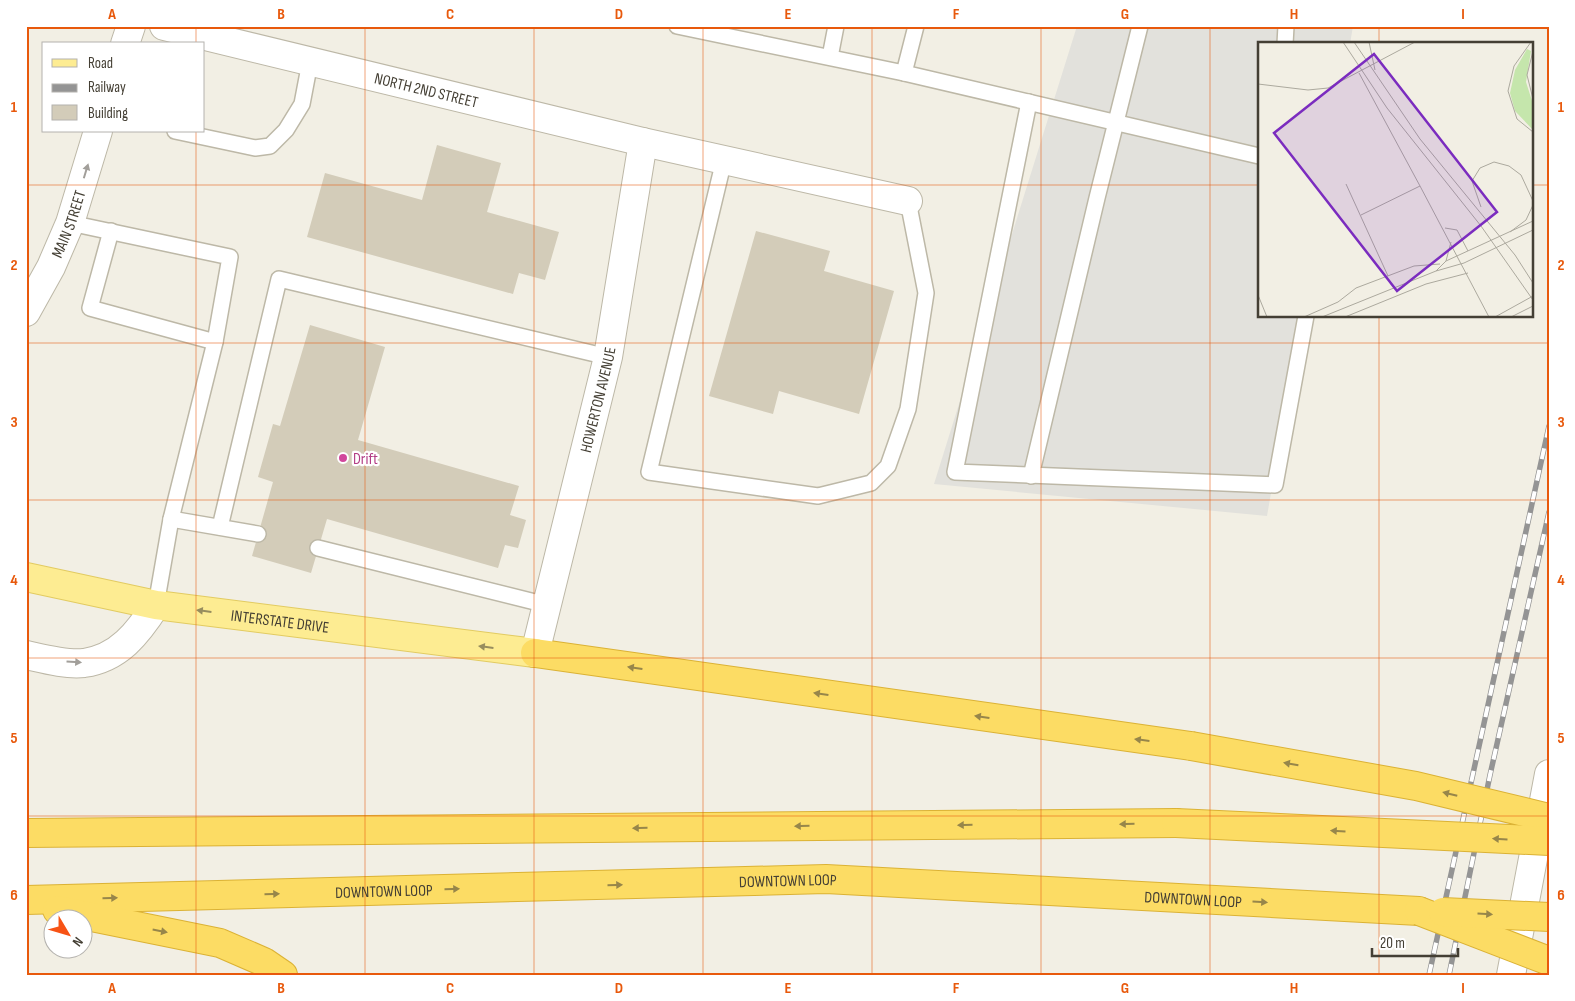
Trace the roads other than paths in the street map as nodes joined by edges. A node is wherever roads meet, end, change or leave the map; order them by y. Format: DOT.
graph roads {
  1 [pos="130,26"];
  2 [pos="164,26"];
  3 [pos="676,26"];
  4 [pos="836,26"];
  5 [pos="916,26"];
  6 [pos="1140,26"];
  7 [pos="1286,26"];
  8 [pos="126,42"];
  9 [pos="1285,42"];
  10 [pos="830,58"];
  11 [pos="310,62"];
  12 [pos="904,73"];
  13 [pos="1029,102"];
  14 [pos="1117,122"];
  15 [pos="98,132"];
  16 [pos="180,132"];
  17 [pos="643,142"];
  18 [pos="1258,156"];
  19 [pos="724,160"];
  20 [pos="908,201"];
  21 [pos="70,223"];
  22 [pos="110,231"];
  23 [pos="26,312"];
  24 [pos="1306,318"];
  25 [pos="215,342"];
  26 [pos="608,357"];
  27 [pos="1031,476"];
  28 [pos="171,519"];
  29 [pos="220,526"];
  30 [pos="258,534"];
  31 [pos="318,548"];
  32 [pos="26,563"];
  33 [pos="36,579"];
  34 [pos="156,605"];
  35 [pos="547,605"];
  36 [pos="534,653"];
  37 [pos="26,655"];
  38 [pos="1549,774"];
  39 [pos="1549,818"];
  40 [pos="26,833"];
  41 [pos="1549,841"];
  42 [pos="26,902"];
  43 [pos="1419,911"];
  44 [pos="1549,917"];
  45 [pos="1549,960"];
  46 [pos="284,975"];
  47 [pos="1511,975"];
  1 -- 8 [label="street"];
  2 -- 11 [label="street, NORTH 2ND STREET"];
  3 -- 10 [label="lane"];
  4 -- 10 [label="lane"];
  5 -- 12 [label="lane"];
  6 -- 14 [label="lane"];
  7 -- 9 [label="lane"];
  10 -- 12 [label="lane"];
  11 -- 16 [label="lane"];
  11 -- 17 [label="street, NORTH 2ND STREET"];
  12 -- 13 [label="lane"];
  13 -- 14 [label="lane"];
  13 -- 27 [label="lane"];
  14 -- 18 [label="lane"];
  14 -- 27 [label="lane"];
  21 -- 15 [label="street, MAIN STREET, one-way"];
  17 -- 19 [label="street, NORTH 2ND STREET"];
  17 -- 26 [label="street, HOWERTON AVENUE"];
  19 -- 20 [label="street, NORTH 2ND STREET"];
  19 -- 20 [label="lane"];
  21 -- 22 [label="lane"];
  21 -- 23 [label="street, MAIN STREET"];
  22 -- 25 [label="lane"];
  22 -- 25 [label="lane"];
  24 -- 27 [label="lane"];
  25 -- 28 [label="lane"];
  26 -- 29 [label="lane"];
  26 -- 35 [label="street, HOWERTON AVENUE"];
  28 -- 29 [label="lane"];
  28 -- 34 [label="lane"];
  29 -- 30 [label="lane"];
  31 -- 35 [label="lane"];
  32 -- 33 [label="main road"];
  33 -- 34 [label="main road, INTERSTATE DRIVE"];
  36 -- 34 [label="main road, INTERSTATE DRIVE, one-way"];
  37 -- 34 [label="street, one-way"];
  35 -- 36 [label="street, HOWERTON AVENUE"];
  39 -- 36 [label="highway, one-way, bridge"];
  38 -- 47 [label="street"];
  41 -- 40 [label="highway, one-way, bridge"];
  42 -- 43 [label="highway, DOWNTOWN LOOP, one-way"];
  42 -- 46 [label="highway, one-way"];
  43 -- 44 [label="highway, DOWNTOWN LOOP, one-way, bridge"];
  43 -- 45 [label="highway, bridge"];
}
